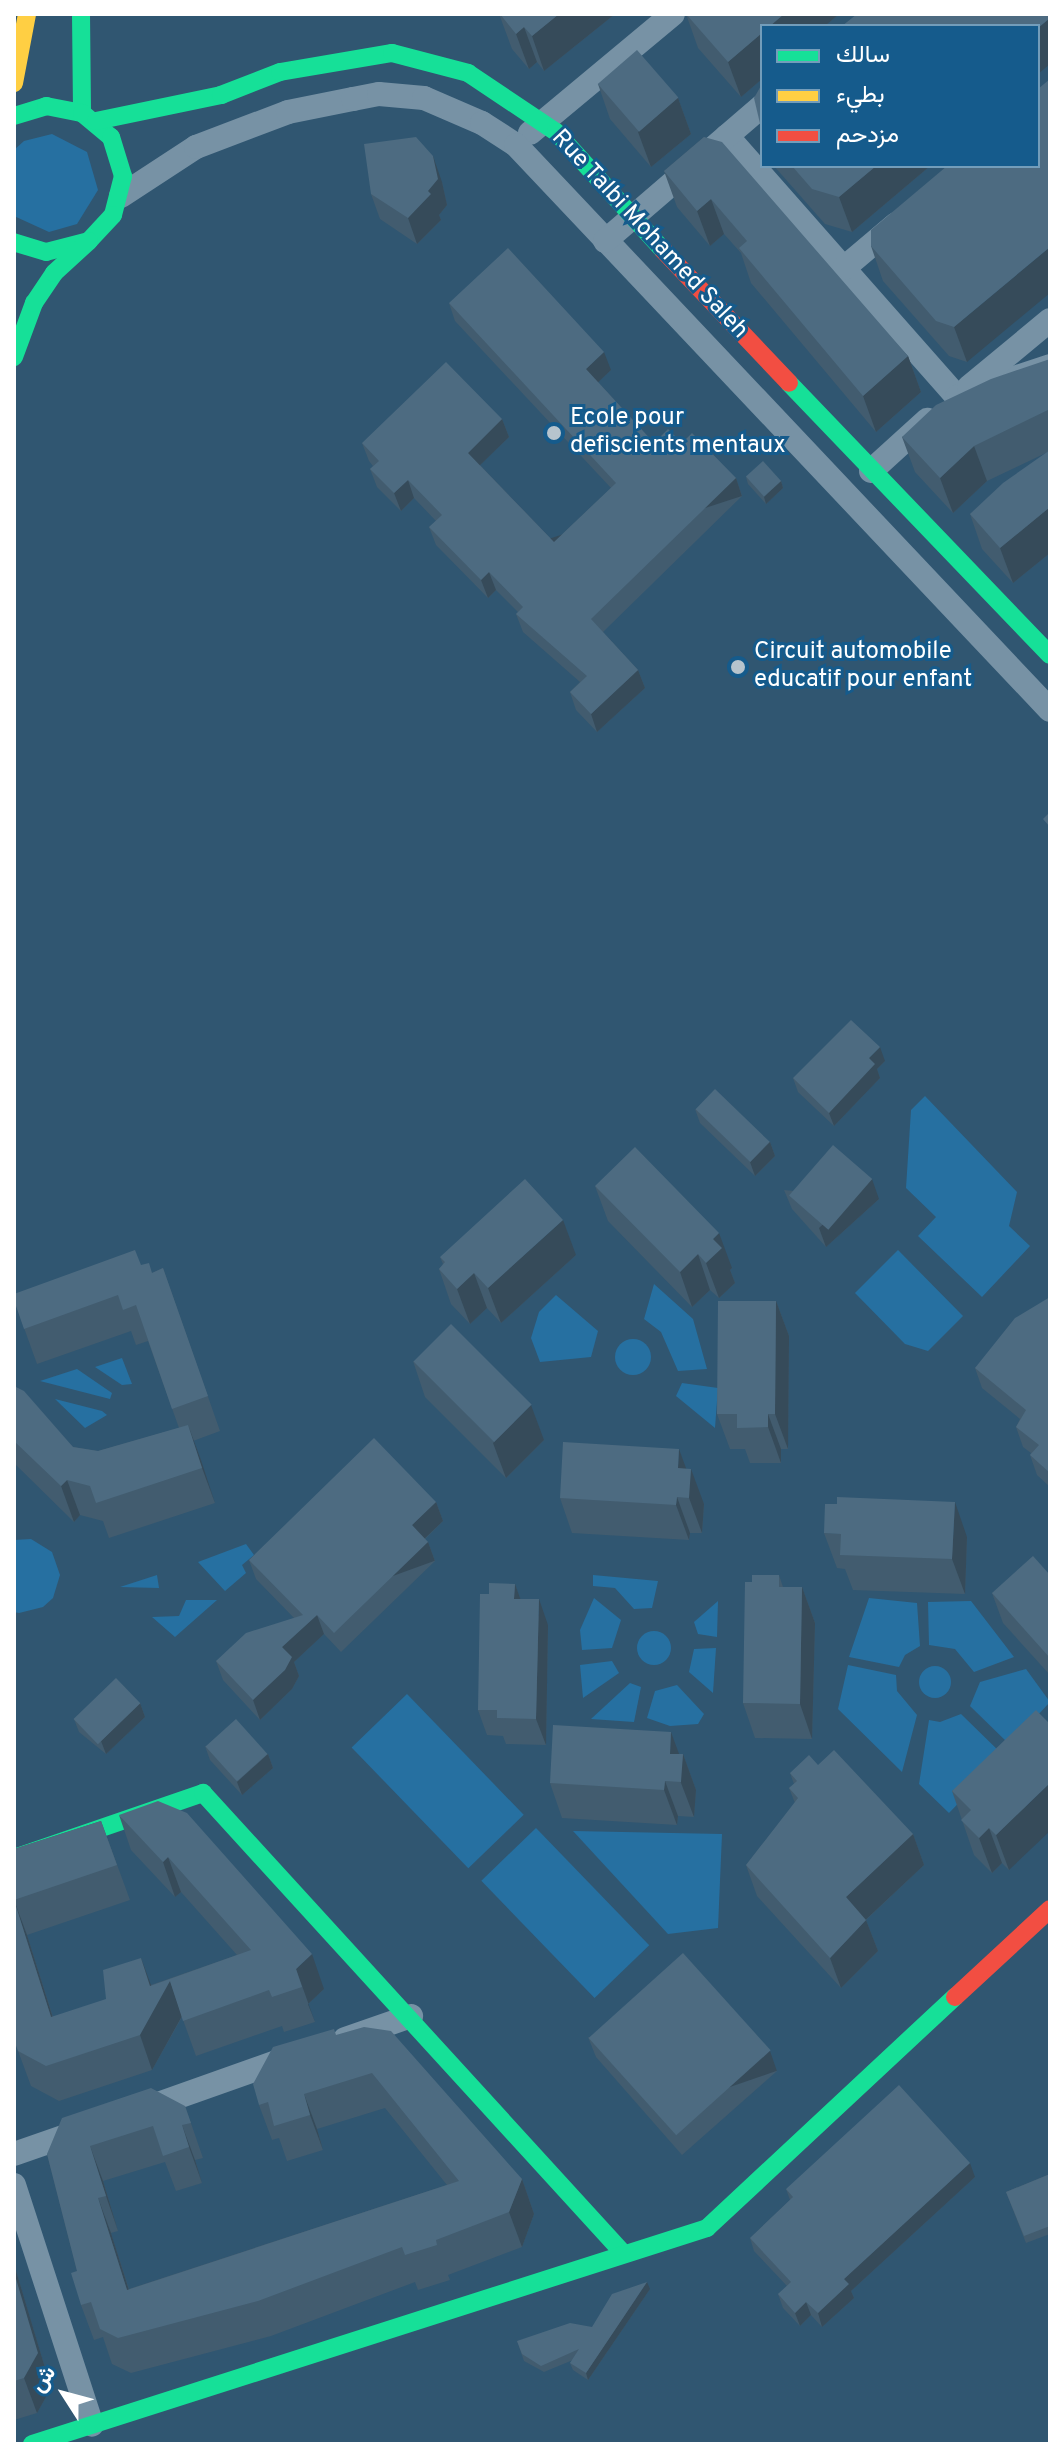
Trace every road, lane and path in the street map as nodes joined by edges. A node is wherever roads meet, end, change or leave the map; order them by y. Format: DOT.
graph roads {
  1 [pos="27,14"];
  2 [pos="81,14"];
  3 [pos="673,14"];
  4 [pos="14,83"];
  5 [pos="760,108"];
  6 [pos="14,116"];
  7 [pos="89,117"];
  8 [pos="543,121"];
  9 [pos="727,136"];
  10 [pos="516,145"];
  11 [pos="121,196"];
  12 [pos="917,207"];
  13 [pos="633,216"];
  14 [pos="89,241"];
  15 [pos="605,241"];
  16 [pos="14,242"];
  17 [pos="844,268"];
  18 [pos="1050,320"];
  19 [pos="14,357"];
  20 [pos="1050,366"];
  21 [pos="957,397"];
  22 [pos="871,471"];
  23 [pos="1050,655"];
  24 [pos="1050,710"];
  25 [pos="14,1858"];
  26 [pos="1050,1909"];
  27 [pos="411,2016"];
  28 [pos="14,2154"];
  29 [pos="14,2185"];
  30 [pos="624,2254"];
  31 [pos="92,2425"];
  32 [pos="32,2444"];
  1 -- 4 [label="main road"];
  2 -- 7 [label="main road"];
  3 -- 8 [label="street"];
  5 -- 9 [label="street"];
  6 -- 7 [label="main road"];
  7 -- 8 [label="main road, Rue Talbi Mohamed Saleh"];
  7 -- 11 [label="main road"];
  8 -- 10 [label="street"];
  8 -- 13 [label="main road, Rue Talbi Mohamed Saleh"];
  9 -- 13 [label="street"];
  9 -- 17 [label="street"];
  10 -- 11 [label="street, Rue Talbi Mohamed Saleh"];
  10 -- 15 [label="street, Rue Talbi Mohamed Saleh"];
  11 -- 14 [label="main road"];
  12 -- 17 [label="street"];
  13 -- 15 [label="street"];
  13 -- 22 [label="main road, Rue Talbi Mohamed Saleh"];
  14 -- 16 [label="main road"];
  14 -- 19 [label="main road"];
  15 -- 24 [label="street, Rue Talbi Mohamed Saleh"];
  17 -- 21 [label="street"];
  18 -- 21 [label="street"];
  20 -- 21 [label="street"];
  21 -- 22 [label="street"];
  22 -- 23 [label="main road, Rue Talbi Mohamed Saleh"];
  25 -- 27 [label="main road"];
  26 -- 30 [label="main road"];
  27 -- 28 [label="street"];
  27 -- 30 [label="main road"];
  29 -- 31 [label="street"];
  30 -- 31 [label="main road"];
  31 -- 32 [label="main road"];
}
